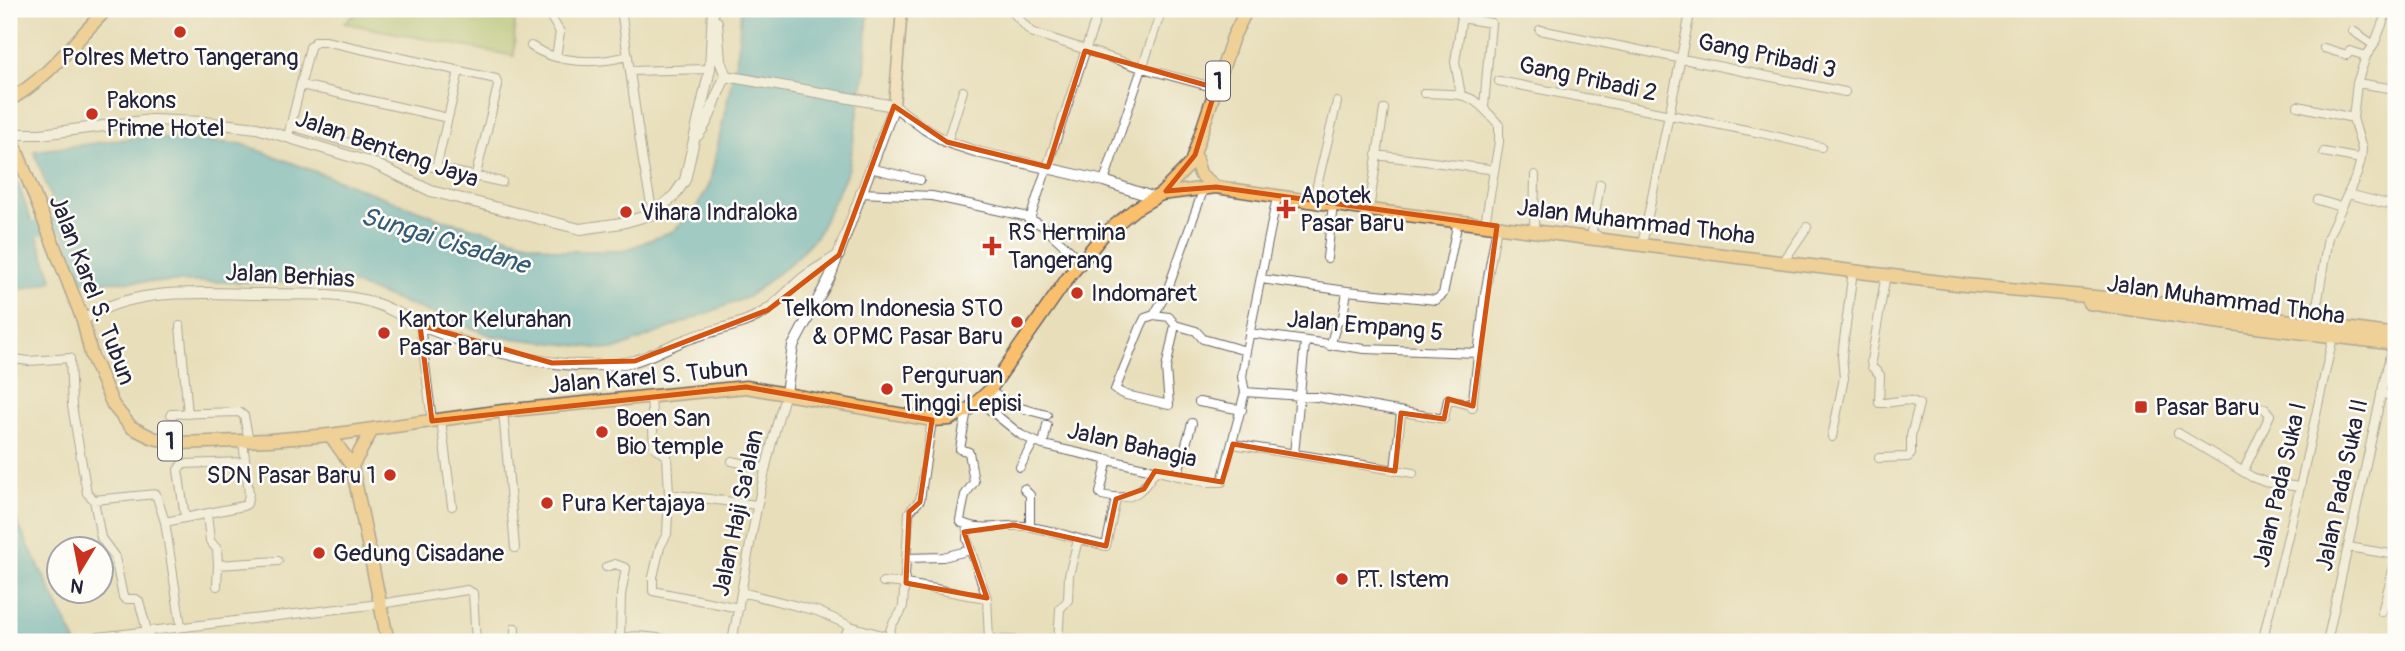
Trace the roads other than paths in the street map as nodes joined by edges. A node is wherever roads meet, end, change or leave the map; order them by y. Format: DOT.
graph roads {
  1 [pos="107,9"];
  2 [pos="550,9"];
  3 [pos="621,9"];
  4 [pos="714,9"];
  5 [pos="902,9"];
  6 [pos="1010,9"];
  7 [pos="1099,9"];
  8 [pos="1162,9"];
  9 [pos="1247,9"];
  10 [pos="1691,9"];
  11 [pos="2368,9"];
  12 [pos="1462,13"];
  13 [pos="2387,13"];
  14 [pos="2396,18"];
  15 [pos="1540,30"];
  16 [pos="2353,31"];
  17 [pos="2374,45"];
  18 [pos="531,46"];
  19 [pos="2324,48"];
  20 [pos="1085,51"];
  21 [pos="628,56"];
  22 [pos="2366,56"];
  23 [pos="556,57"];
  24 [pos="1680,57"];
  25 [pos="1142,68"];
  26 [pos="710,69"];
  27 [pos="459,71"];
  28 [pos="631,71"];
  29 [pos="728,77"];
  30 [pos="1499,81"];
  31 [pos="2357,83"];
  32 [pos="301,85"];
  33 [pos="1216,88"];
  34 [pos="2389,88"];
  35 [pos="963,91"];
  36 [pos="1845,92"];
  37 [pos="1424,93"];
  38 [pos="1461,95"];
  39 [pos="9,100"];
  40 [pos="1337,102"];
  41 [pos="894,106"];
  42 [pos="2298,106"];
  43 [pos="1484,107"];
  44 [pos="1384,108"];
  45 [pos="1668,116"];
  46 [pos="448,118"];
  47 [pos="2353,118"];
  48 [pos="289,131"];
  49 [pos="9,133"];
  50 [pos="695,138"];
  51 [pos="947,142"];
  52 [pos="1821,147"];
  53 [pos="2324,152"];
  54 [pos="1195,155"];
  55 [pos="1376,155"];
  56 [pos="2361,159"];
  57 [pos="870,167"];
  58 [pos="1048,167"];
  59 [pos="436,168"];
  60 [pos="1493,172"];
  61 [pos="1535,175"];
  62 [pos="475,178"];
  63 [pos="920,180"];
  64 [pos="1104,181"];
  65 [pos="502,182"];
  66 [pos="1600,184"];
  67 [pos="1210,187"];
  68 [pos="860,193"];
  69 [pos="2348,194"];
  70 [pos="1158,196"];
  71 [pos="1277,197"];
  72 [pos="2318,200"];
  73 [pos="1313,202"];
  74 [pos="1333,204"];
  75 [pos="2391,205"];
  76 [pos="2341,206"];
  77 [pos="1369,210"];
  78 [pos="653,214"];
  79 [pos="1030,219"];
  80 [pos="1458,221"];
  81 [pos="1491,225"];
  82 [pos="1807,227"];
  83 [pos="1534,230"];
  84 [pos="1599,239"];
  85 [pos="1642,245"];
  86 [pos="839,256"];
  87 [pos="1327,258"];
  88 [pos="1081,261"];
  89 [pos="1783,262"];
  90 [pos="1853,270"];
  91 [pos="1886,274"];
  92 [pos="1261,279"];
  93 [pos="1347,292"];
  94 [pos="1154,315"];
  95 [pos="83,320"];
  96 [pos="420,325"];
  97 [pos="1175,325"];
  98 [pos="180,326"];
  99 [pos="2314,329"];
  100 [pos="1249,334"];
  101 [pos="2333,337"];
  102 [pos="2395,340"];
  103 [pos="1305,343"];
  104 [pos="1331,346"];
  105 [pos="1246,351"];
  106 [pos="1478,353"];
  107 [pos="15,359"];
  108 [pos="989,391"];
  109 [pos="786,393"];
  110 [pos="1245,393"];
  111 [pos="2381,393"];
  112 [pos="651,396"];
  113 [pos="1301,397"];
  114 [pos="2396,398"];
  115 [pos="979,401"];
  116 [pos="1199,402"];
  117 [pos="2252,404"];
  118 [pos="967,410"];
  119 [pos="1242,410"];
  120 [pos="502,411"];
  121 [pos="1402,413"];
  122 [pos="171,414"];
  123 [pos="188,414"];
  124 [pos="1047,415"];
  125 [pos="437,420"];
  126 [pos="932,421"];
  127 [pos="1192,423"];
  128 [pos="1047,425"];
  129 [pos="372,430"];
  130 [pos="2178,433"];
  131 [pos="330,435"];
  132 [pos="1832,437"];
  133 [pos="246,441"];
  134 [pos="1038,443"];
  135 [pos="1233,444"];
  136 [pos="1294,454"];
  137 [pos="1879,458"];
  138 [pos="1108,459"];
  139 [pos="732,461"];
  140 [pos="245,462"];
  141 [pos="352,466"];
  142 [pos="1020,467"];
  143 [pos="764,468"];
  144 [pos="1155,471"];
  145 [pos="1395,471"];
  146 [pos="2243,472"];
  147 [pos="1413,473"];
  148 [pos="1177,476"];
  149 [pos="2300,487"];
  150 [pos="1024,489"];
  151 [pos="669,494"];
  152 [pos="1116,499"];
  153 [pos="94,500"];
  154 [pos="757,505"];
  155 [pos="452,506"];
  156 [pos="207,514"];
  157 [pos="185,517"];
  158 [pos="165,522"];
  159 [pos="968,525"];
  160 [pos="1030,527"];
  161 [pos="1078,540"];
  162 [pos="2348,547"];
  163 [pos="515,548"];
  164 [pos="971,550"];
  165 [pos="2396,557"];
  166 [pos="906,558"];
  167 [pos="278,561"];
  168 [pos="218,565"];
  169 [pos="606,567"];
  170 [pos="883,582"];
  171 [pos="906,583"];
  172 [pos="217,586"];
  173 [pos="741,593"];
  174 [pos="987,598"];
  175 [pos="380,604"];
  176 [pos="738,608"];
  177 [pos="2382,612"];
  178 [pos="850,625"];
  179 [pos="181,626"];
  180 [pos="515,628"];
  181 [pos="146,630"];
  182 [pos="90,638"];
  183 [pos="989,639"];
  184 [pos="893,640"];
  185 [pos="619,641"];
  186 [pos="150,642"];
  187 [pos="388,642"];
  188 [pos="477,642"];
  189 [pos="515,642"];
  190 [pos="685,642"];
  191 [pos="732,642"];
  192 [pos="841,642"];
  193 [pos="973,642"];
  194 [pos="1043,642"];
  195 [pos="1059,642"];
  196 [pos="2262,642"];
  197 [pos="2327,642"];
  1 -- 39 [label="main road"];
  2 -- 23 [label="street"];
  3 -- 21 [label="street"];
  4 -- 26 [label="street, Jalan Benteng Jaya"];
  4 -- 29 [label="street"];
  5 -- 41 [label="main road"];
  6 -- 20 [label="street"];
  7 -- 20 [label="street"];
  8 -- 25 [label="street"];
  9 -- 33 [label="main road, 1"];
  10 -- 24 [label="street"];
  11 -- 13 [label="street"];
  12 -- 38 [label="street"];
  12 -- 43 [label="street"];
  13 -- 14 [label="street"];
  13 -- 17 [label="street"];
  15 -- 24 [label="street, Gang Pribadi 3"];
  16 -- 17 [label="street"];
  17 -- 22 [label="street"];
  18 -- 23 [label="street"];
  19 -- 22 [label="street"];
  20 -- 25 [label="street"];
  20 -- 58 [label="street"];
  21 -- 23 [label="street"];
  21 -- 28 [label="street"];
  22 -- 31 [label="street"];
  24 -- 36 [label="street, Gang Pribadi 3"];
  24 -- 45 [label="street"];
  25 -- 33 [label="street"];
  25 -- 64 [label="street"];
  26 -- 28 [label="street"];
  26 -- 50 [label="street, Jalan Benteng Jaya"];
  27 -- 32 [label="street"];
  27 -- 46 [label="street"];
  27 -- 62 [label="street"];
  28 -- 78 [label="street"];
  29 -- 41 [label="street"];
  29 -- 50 [label="street"];
  30 -- 45 [label="street, Gang Pribadi 2"];
  31 -- 34 [label="street"];
  31 -- 47 [label="street"];
  32 -- 46 [label="street"];
  32 -- 48 [label="street"];
  33 -- 54 [label="main road, 1"];
  35 -- 51 [label="street"];
  37 -- 38 [label="street"];
  38 -- 43 [label="street"];
  40 -- 73 [label="street"];
  41 -- 51 [label="street"];
  41 -- 57 [label="street"];
  42 -- 47 [label="street"];
  43 -- 60 [label="street"];
  44 -- 55 [label="street"];
  45 -- 52 [label="street, Gang Pribadi 2"];
  45 -- 85 [label="street"];
  46 -- 59 [label="street"];
  47 -- 56 [label="street"];
  48 -- 49 [label="street, Jalan Benteng Jaya"];
  48 -- 59 [label="street"];
  48 -- 78 [label="street, Jalan Benteng Jaya"];
  49 -- 95 [label="main road, Jalan Karel S. Tubun / 1"];
  50 -- 78 [label="street, Jalan Benteng Jaya"];
  51 -- 58 [label="street"];
  53 -- 56 [label="street"];
  54 -- 67 [label="main road"];
  54 -- 70 [label="main road, 1"];
  55 -- 60 [label="street"];
  55 -- 77 [label="street"];
  56 -- 69 [label="street"];
  57 -- 63 [label="street"];
  57 -- 68 [label="street"];
  58 -- 64 [label="street"];
  58 -- 79 [label="street"];
  59 -- 62 [label="street"];
  60 -- 81 [label="street"];
  61 -- 83 [label="street"];
  62 -- 65 [label="street"];
  64 -- 70 [label="street"];
  66 -- 84 [label="street"];
  67 -- 70 [label="main road, Jalan Muhammad Thoha"];
  67 -- 71 [label="main road, Jalan Muhammad Thoha"];
  67 -- 94 [label="street"];
  68 -- 79 [label="street"];
  68 -- 86 [label="street"];
  69 -- 75 [label="street"];
  69 -- 76 [label="street"];
  70 -- 88 [label="main road, Jalan Karel S. Tubun / 1"];
  71 -- 73 [label="main road, Jalan Muhammad Thoha"];
  71 -- 92 [label="street, Jalan Bahagia"];
  72 -- 76 [label="street"];
  73 -- 74 [label="main road, Jalan Muhammad Thoha"];
  74 -- 77 [label="main road, Jalan Muhammad Thoha"];
  74 -- 87 [label="street"];
  76 -- 99 [label="street"];
  77 -- 80 [label="main road, Jalan Muhammad Thoha"];
  79 -- 88 [label="street"];
  80 -- 81 [label="main road, Jalan Muhammad Thoha"];
  80 -- 93 [label="street"];
  81 -- 83 [label="main road, Jalan Muhammad Thoha"];
  81 -- 106 [label="street"];
  82 -- 89 [label="street"];
  83 -- 84 [label="main road, Jalan Muhammad Thoha"];
  84 -- 85 [label="main road, Jalan Muhammad Thoha"];
  85 -- 89 [label="main road, Jalan Muhammad Thoha"];
  86 -- 96 [label="street, Jalan Berhias"];
  86 -- 109 [label="street"];
  88 -- 108 [label="main road, Jalan Karel S. Tubun / 1"];
  89 -- 90 [label="main road, Jalan Muhammad Thoha"];
  90 -- 91 [label="main road, Jalan Muhammad Thoha"];
  90 -- 132 [label="street"];
  91 -- 99 [label="main road, Jalan Muhammad Thoha"];
  91 -- 137 [label="street"];
  92 -- 93 [label="street"];
  92 -- 100 [label="street, Jalan Bahagia"];
  93 -- 104 [label="street"];
  94 -- 97 [label="street"];
  94 -- 97 [label="street"];
  95 -- 96 [label="street, Jalan Berhias"];
  95 -- 133 [label="main road, Jalan Karel S. Tubun / 1"];
  96 -- 125 [label="street"];
  97 -- 105 [label="street"];
  98 -- 123 [label="street"];
  99 -- 101 [label="main road, Jalan Muhammad Thoha"];
  99 -- 102 [label="main road, Jalan Muhammad Thoha"];
  100 -- 103 [label="street, Jalan Empang 5"];
  100 -- 105 [label="street, Jalan Bahagia"];
  101 -- 102 [label="main road, Jalan Muhammad Thoha"];
  101 -- 149 [label="street, Jalan Pada Suka I"];
  102 -- 111 [label="street, Jalan Pada Suka II"];
  103 -- 104 [label="street, Jalan Empang 5"];
  103 -- 113 [label="street"];
  104 -- 106 [label="street, Jalan Empang 5"];
  105 -- 110 [label="street, Jalan Bahagia"];
  106 -- 121 [label="street"];
  107 -- 153 [label="street"];
  108 -- 115 [label="main road, Jalan Karel S. Tubun / 1"];
  108 -- 124 [label="street"];
  109 -- 112 [label="main road, Jalan Karel S. Tubun / 1"];
  109 -- 126 [label="main road, Jalan Karel S. Tubun / 1"];
  109 -- 143 [label="street, Jalan Haji Sa'alan"];
  110 -- 113 [label="street"];
  110 -- 119 [label="street, Jalan Bahagia"];
  111 -- 114 [label="street"];
  111 -- 162 [label="street, Jalan Pada Suka II"];
  112 -- 120 [label="main road, Jalan Karel S. Tubun / 1"];
  112 -- 151 [label="street"];
  113 -- 121 [label="street"];
  113 -- 136 [label="street"];
  115 -- 118 [label="main road, Jalan Karel S. Tubun / 1"];
  115 -- 134 [label="street, Jalan Bahagia"];
  116 -- 119 [label="street"];
  117 -- 146 [label="street"];
  118 -- 126 [label="main road, Jalan Karel S. Tubun / 1"];
  118 -- 159 [label="street"];
  119 -- 135 [label="street, Jalan Bahagia"];
  120 -- 125 [label="main road, Jalan Karel S. Tubun / 1"];
  120 -- 163 [label="street"];
  121 -- 145 [label="street"];
  122 -- 123 [label="street"];
  123 -- 133 [label="street"];
  125 -- 129 [label="main road, Jalan Karel S. Tubun / 1"];
  125 -- 155 [label="street"];
  126 -- 166 [label="street"];
  127 -- 148 [label="street"];
  128 -- 134 [label="street"];
  129 -- 131 [label="main road, Jalan Karel S. Tubun / 1"];
  129 -- 141 [label="main road"];
  130 -- 146 [label="street"];
  131 -- 133 [label="main road, Jalan Karel S. Tubun / 1"];
  131 -- 141 [label="main road"];
  133 -- 140 [label="street"];
  134 -- 138 [label="street, Jalan Bahagia"];
  134 -- 142 [label="street"];
  135 -- 136 [label="street"];
  135 -- 148 [label="street, Jalan Bahagia"];
  136 -- 145 [label="street"];
  138 -- 144 [label="street, Jalan Bahagia"];
  138 -- 152 [label="street"];
  139 -- 143 [label="street"];
  140 -- 156 [label="street"];
  140 -- 157 [label="street"];
  141 -- 175 [label="main road"];
  143 -- 154 [label="street, Jalan Haji Sa'alan"];
  144 -- 148 [label="street, Jalan Bahagia"];
  144 -- 152 [label="street"];
  145 -- 147 [label="street"];
  146 -- 149 [label="street"];
  149 -- 196 [label="street, Jalan Pada Suka I"];
  150 -- 160 [label="street"];
  151 -- 154 [label="street"];
  151 -- 176 [label="street"];
  152 -- 161 [label="street"];
  153 -- 158 [label="street"];
  153 -- 181 [label="street"];
  154 -- 173 [label="street, Jalan Haji Sa'alan"];
  156 -- 157 [label="street"];
  156 -- 168 [label="street"];
  157 -- 158 [label="street"];
  158 -- 179 [label="street"];
  159 -- 160 [label="street"];
  159 -- 164 [label="street"];
  160 -- 161 [label="street"];
  161 -- 195 [label="street"];
  162 -- 165 [label="street"];
  162 -- 197 [label="street, Jalan Pada Suka II"];
  164 -- 166 [label="street"];
  164 -- 174 [label="street"];
  165 -- 177 [label="street"];
  166 -- 171 [label="street"];
  167 -- 168 [label="street"];
  168 -- 172 [label="street"];
  169 -- 185 [label="street"];
  170 -- 171 [label="street"];
  171 -- 174 [label="street"];
  171 -- 184 [label="street"];
  173 -- 176 [label="street, Jalan Haji Sa'alan"];
  173 -- 178 [label="street"];
  174 -- 183 [label="street"];
  175 -- 179 [label="street"];
  175 -- 187 [label="main road"];
  175 -- 188 [label="street"];
  176 -- 191 [label="street, Jalan Haji Sa'alan"];
  178 -- 184 [label="street"];
  178 -- 192 [label="street"];
  179 -- 181 [label="street"];
  180 -- 189 [label="street"];
  181 -- 182 [label="street"];
  181 -- 186 [label="street"];
  183 -- 193 [label="street"];
  183 -- 194 [label="street"];
  185 -- 190 [label="street"];
}
